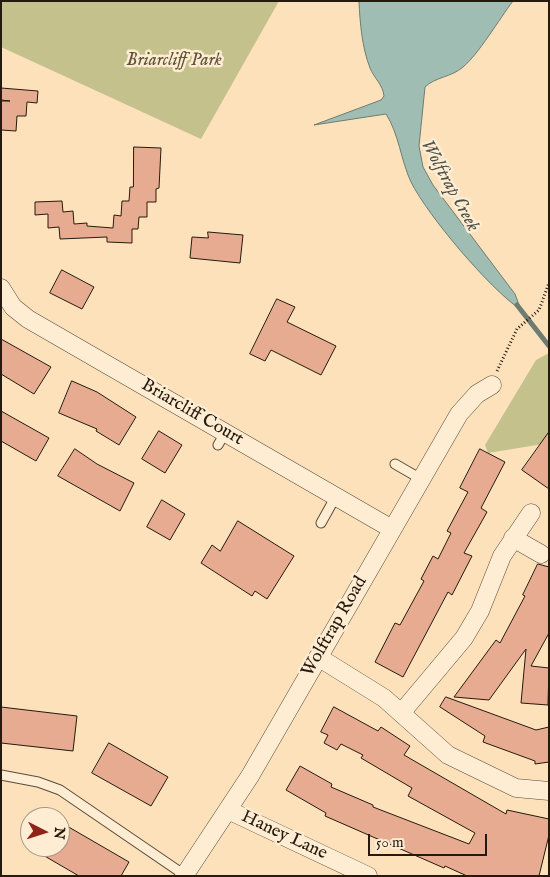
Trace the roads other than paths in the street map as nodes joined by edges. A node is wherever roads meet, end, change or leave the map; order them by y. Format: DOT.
graph roads {
  1 [pos="1,288"];
  2 [pos="492,385"];
  3 [pos="395,464"];
  4 [pos="422,479"];
  5 [pos="336,496"];
  6 [pos="531,513"];
  7 [pos="321,523"];
  8 [pos="392,528"];
  9 [pos="513,538"];
  10 [pos="541,554"];
  11 [pos="318,657"];
  12 [pos="402,712"];
  13 [pos="1,775"];
  14 [pos="549,791"];
  15 [pos="228,810"];
  16 [pos="185,876"];
  17 [pos="368,876"];
  1 -- 5 [label="street, Briarcliff Court"];
  2 -- 4 [label="street, Wolftrap Road"];
  3 -- 4 [label="lane"];
  4 -- 8 [label="street, Wolftrap Road"];
  5 -- 7 [label="lane"];
  5 -- 8 [label="street, Briarcliff Court"];
  6 -- 9 [label="street"];
  8 -- 11 [label="street, Wolftrap Road"];
  9 -- 10 [label="street"];
  9 -- 12 [label="street"];
  11 -- 12 [label="street"];
  11 -- 15 [label="street, Wolftrap Road"];
  12 -- 14 [label="street"];
  13 -- 16 [label="lane"];
  15 -- 16 [label="street, Wolftrap Road"];
  15 -- 17 [label="street, Haney Lane"];
}
